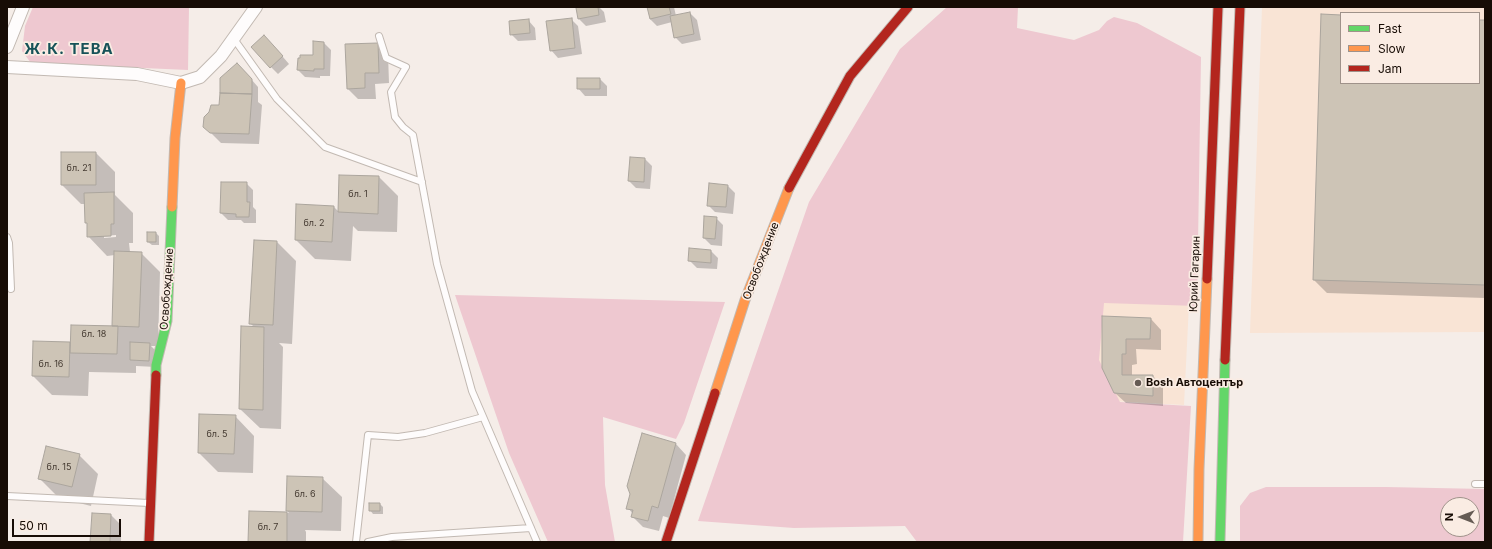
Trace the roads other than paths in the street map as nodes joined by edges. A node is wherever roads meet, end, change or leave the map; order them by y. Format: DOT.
graph roads {
  1 [pos="23,7"];
  2 [pos="256,7"];
  3 [pos="908,7"];
  4 [pos="1218,7"];
  5 [pos="1240,7"];
  6 [pos="379,36"];
  7 [pos="234,39"];
  8 [pos="7,47"];
  9 [pos="7,67"];
  10 [pos="181,83"];
  11 [pos="422,182"];
  12 [pos="7,237"];
  13 [pos="11,289"];
  14 [pos="483,417"];
  15 [pos="1475,484"];
  16 [pos="1485,484"];
  17 [pos="7,496"];
  18 [pos="150,503"];
  19 [pos="531,528"];
  20 [pos="149,542"];
  21 [pos="356,542"];
  22 [pos="368,542"];
  23 [pos="537,542"];
  24 [pos="666,542"];
  25 [pos="1198,542"];
  26 [pos="1220,542"];
  1 -- 8 [label="street"];
  2 -- 7 [label="street"];
  3 -- 24 [label="street, Освобождение"];
  4 -- 25 [label="street, Юрий Гагарин"];
  5 -- 26 [label="street"];
  6 -- 11 [label="lane"];
  7 -- 10 [label="street"];
  7 -- 11 [label="lane"];
  9 -- 10 [label="street"];
  10 -- 18 [label="street, Освобождение"];
  11 -- 14 [label="lane"];
  12 -- 13 [label="lane"];
  14 -- 19 [label="lane"];
  14 -- 21 [label="lane"];
  15 -- 16 [label="lane"];
  17 -- 18 [label="lane"];
  18 -- 20 [label="street, Освобождение"];
  19 -- 22 [label="lane"];
  19 -- 23 [label="lane"];
}
